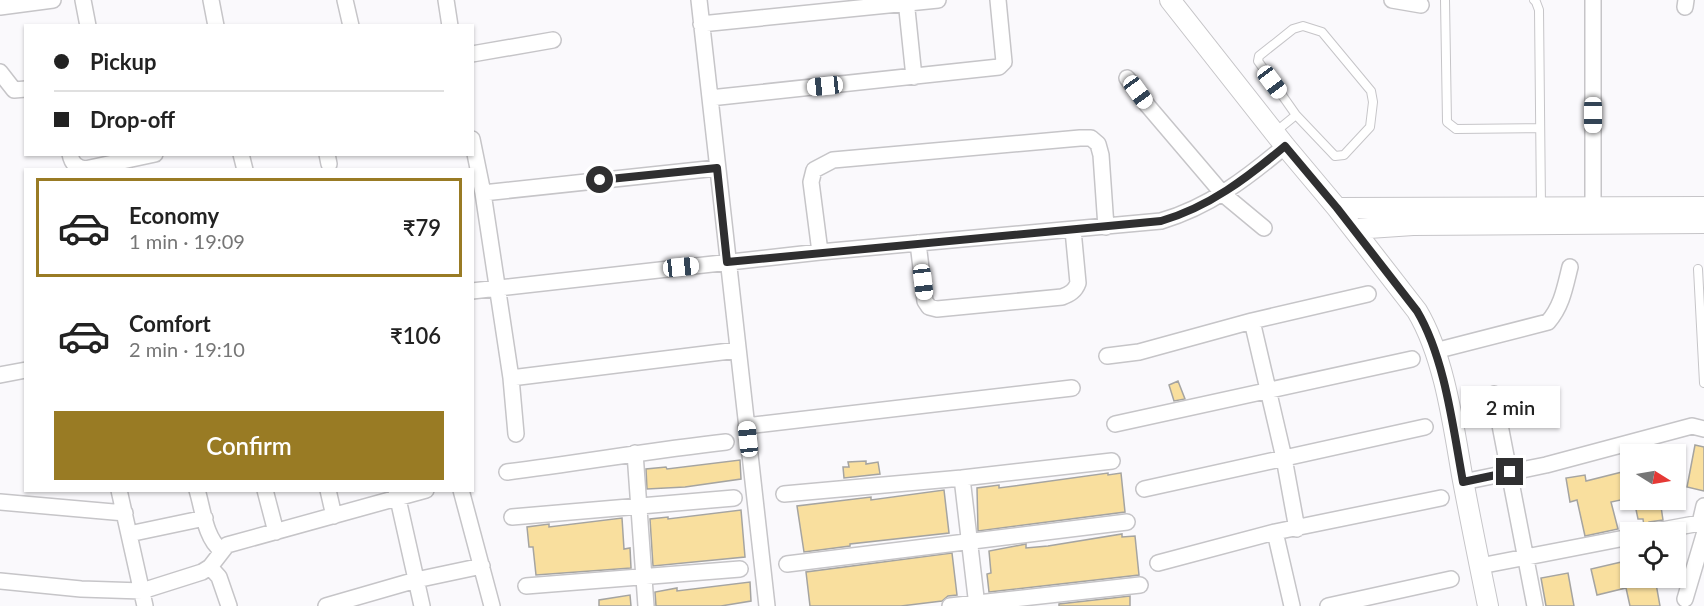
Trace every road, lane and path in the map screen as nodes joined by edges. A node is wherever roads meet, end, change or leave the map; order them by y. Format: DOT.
graph roads {
  1 [pos="52,0"];
  2 [pos="83,0"];
  3 [pos="211,0"];
  4 [pos="345,0"];
  5 [pos="446,0"];
  6 [pos="699,0"];
  7 [pos="938,0"];
  8 [pos="998,0"];
  9 [pos="1170,0"];
  10 [pos="1392,0"];
  11 [pos="1445,0"];
  12 [pos="1534,0"];
  13 [pos="1593,0"];
  14 [pos="906,1"];
  15 [pos="1421,5"];
  16 [pos="0,7"];
  17 [pos="88,24"];
  18 [pos="216,24"];
  19 [pos="351,24"];
  20 [pos="450,24"];
  21 [pos="701,24"];
  22 [pos="553,40"];
  23 [pos="474,54"];
  24 [pos="0,72"];
  25 [pos="914,76"];
  26 [pos="1127,78"];
  27 [pos="24,89"];
  28 [pos="710,99"];
  29 [pos="1296,115"];
  30 [pos="1540,128"];
  31 [pos="1280,140"];
  32 [pos="474,149"];
  33 [pos="70,156"];
  34 [pos="146,156"];
  35 [pos="81,168"];
  36 [pos="90,168"];
  37 [pos="717,168"];
  38 [pos="483,193"];
  39 [pos="1223,194"];
  40 [pos="1704,207"];
  41 [pos="1337,208"];
  42 [pos="1541,208"];
  43 [pos="1593,208"];
  44 [pos="1704,223"];
  45 [pos="1106,227"];
  46 [pos="1264,228"];
  47 [pos="1354,229"];
  48 [pos="1073,230"];
  49 [pos="918,243"];
  50 [pos="820,252"];
  51 [pos="727,262"];
  52 [pos="1569,267"];
  53 [pos="1698,269"];
  54 [pos="497,287"];
  55 [pos="474,291"];
  56 [pos="1368,294"];
  57 [pos="1252,321"];
  58 [pos="738,350"];
  59 [pos="1435,351"];
  60 [pos="1107,356"];
  61 [pos="1412,359"];
  62 [pos="24,370"];
  63 [pos="0,375"];
  64 [pos="511,378"];
  65 [pos="1704,383"];
  66 [pos="1072,388"];
  67 [pos="1268,390"];
  68 [pos="1494,394"];
  69 [pos="1115,424"];
  70 [pos="746,426"];
  71 [pos="1425,427"];
  72 [pos="1704,429"];
  73 [pos="516,434"];
  74 [pos="726,442"];
  75 [pos="635,453"];
  76 [pos="1284,458"];
  77 [pos="1112,461"];
  78 [pos="507,471"];
  79 [pos="1510,472"];
  80 [pos="962,478"];
  81 [pos="1463,482"];
  82 [pos="1144,489"];
  83 [pos="120,492"];
  84 [pos="198,492"];
  85 [pos="266,492"];
  86 [pos="328,492"];
  87 [pos="414,492"];
  88 [pos="462,492"];
  89 [pos="784,494"];
  90 [pos="397,495"];
  91 [pos="734,498"];
  92 [pos="1441,498"];
  93 [pos="0,502"];
  94 [pos="639,505"];
  95 [pos="1704,506"];
  96 [pos="125,513"];
  97 [pos="334,516"];
  98 [pos="512,517"];
  99 [pos="205,518"];
  100 [pos="1127,522"];
  101 [pos="1297,529"];
  102 [pos="1703,530"];
  103 [pos="1686,531"];
  104 [pos="276,532"];
  105 [pos="1275,532"];
  106 [pos="129,534"];
  107 [pos="1620,539"];
  108 [pos="969,542"];
  109 [pos="221,550"];
  110 [pos="1527,557"];
  111 [pos="1158,563"];
  112 [pos="787,564"];
  113 [pos="482,566"];
  114 [pos="1480,566"];
  115 [pos="210,567"];
  116 [pos="740,569"];
  117 [pos="643,578"];
  118 [pos="1451,579"];
  119 [pos="416,580"];
  120 [pos="0,581"];
  121 [pos="1140,585"];
  122 [pos="526,586"];
  123 [pos="144,599"];
  124 [pos="1685,599"];
  125 [pos="352,603"];
  126 [pos="976,605"];
  127 [pos="229,606"];
  128 [pos="326,606"];
  129 [pos="422,606"];
  130 [pos="492,606"];
  131 [pos="646,606"];
  132 [pos="767,606"];
  133 [pos="950,606"];
  134 [pos="1292,606"];
  135 [pos="1328,606"];
  136 [pos="1488,606"];
  137 [pos="1535,606"];
  1 -- 16 [label="street"];
  2 -- 17 [label="street"];
  3 -- 18 [label="street"];
  4 -- 19 [label="street"];
  5 -- 20 [label="street"];
  6 -- 21 [label="street"];
  7 -- 14 [label="street"];
  8 -- 25 [label="street"];
  9 -- 31 [label="street"];
  10 -- 15 [label="street"];
  11 -- 30 [label="lane"];
  12 -- 30 [label="lane"];
  13 -- 43 [label="street"];
  14 -- 21 [label="street"];
  14 -- 25 [label="street"];
  21 -- 28 [label="street"];
  22 -- 23 [label="street"];
  24 -- 27 [label="street"];
  25 -- 28 [label="street"];
  26 -- 39 [label="street"];
  28 -- 37 [label="street"];
  29 -- 29 [label="lane"];
  29 -- 31 [label="lane"];
  30 -- 42 [label="lane"];
  31 -- 39 [label="street"];
  31 -- 41 [label="street"];
  32 -- 38 [label="street"];
  33 -- 35 [label="street"];
  34 -- 36 [label="street"];
  37 -- 38 [label="street"];
  37 -- 51 [label="street"];
  38 -- 54 [label="street"];
  39 -- 45 [label="street"];
  39 -- 46 [label="street"];
  40 -- 43 [label="street"];
  41 -- 42 [label="street"];
  41 -- 47 [label="street"];
  42 -- 43 [label="street"];
  44 -- 47 [label="street"];
  45 -- 48 [label="street"];
  45 -- 50 [label="street"];
  47 -- 59 [label="street"];
  48 -- 49 [label="street"];
  48 -- 49 [label="street"];
  49 -- 50 [label="street"];
  50 -- 51 [label="street"];
  51 -- 54 [label="street"];
  51 -- 58 [label="street"];
  52 -- 59 [label="street"];
  53 -- 65 [label="lane"];
  54 -- 55 [label="street"];
  54 -- 64 [label="street"];
  56 -- 57 [label="street"];
  57 -- 60 [label="street"];
  57 -- 67 [label="street"];
  58 -- 64 [label="street"];
  58 -- 70 [label="street"];
  59 -- 81 [label="street"];
  61 -- 67 [label="street"];
  62 -- 63 [label="street"];
  64 -- 73 [label="street"];
  66 -- 70 [label="street"];
  67 -- 69 [label="street"];
  67 -- 76 [label="street"];
  68 -- 79 [label="street"];
  70 -- 132 [label="street"];
  71 -- 76 [label="street"];
  72 -- 79 [label="street"];
  74 -- 75 [label="street"];
  75 -- 78 [label="street"];
  75 -- 94 [label="street"];
  76 -- 82 [label="street"];
  76 -- 101 [label="street"];
  77 -- 80 [label="street"];
  79 -- 81 [label="street"];
  79 -- 110 [label="street"];
  80 -- 89 [label="street"];
  80 -- 108 [label="street"];
  81 -- 114 [label="street"];
  83 -- 96 [label="street"];
  84 -- 99 [label="street"];
  85 -- 104 [label="street"];
  86 -- 97 [label="street"];
  87 -- 90 [label="street"];
  88 -- 113 [label="street"];
  90 -- 97 [label="street"];
  90 -- 119 [label="street"];
  91 -- 94 [label="street"];
  92 -- 101 [label="street"];
  93 -- 96 [label="street"];
  94 -- 98 [label="street"];
  94 -- 117 [label="street"];
  95 -- 102 [label="street"];
  96 -- 106 [label="street"];
  97 -- 104 [label="street"];
  99 -- 106 [label="street"];
  99 -- 109 [label="street"];
  100 -- 108 [label="street"];
  101 -- 105 [label="street"];
  102 -- 103 [label="street"];
  102 -- 124 [label="street"];
  104 -- 109 [label="street"];
  105 -- 111 [label="street"];
  105 -- 134 [label="street"];
  106 -- 123 [label="street"];
  107 -- 110 [label="street"];
  108 -- 112 [label="street"];
  108 -- 126 [label="street"];
  109 -- 115 [label="street"];
  110 -- 114 [label="street"];
  110 -- 137 [label="street"];
  113 -- 119 [label="street"];
  113 -- 130 [label="street"];
  114 -- 136 [label="street"];
  115 -- 123 [label="street"];
  115 -- 127 [label="street"];
  116 -- 117 [label="street"];
  117 -- 122 [label="street"];
  117 -- 131 [label="street"];
  118 -- 135 [label="street"];
  119 -- 125 [label="street"];
  119 -- 129 [label="street"];
  120 -- 123 [label="street"];
  121 -- 126 [label="street"];
  125 -- 128 [label="street"];
  126 -- 133 [label="street"];
}
